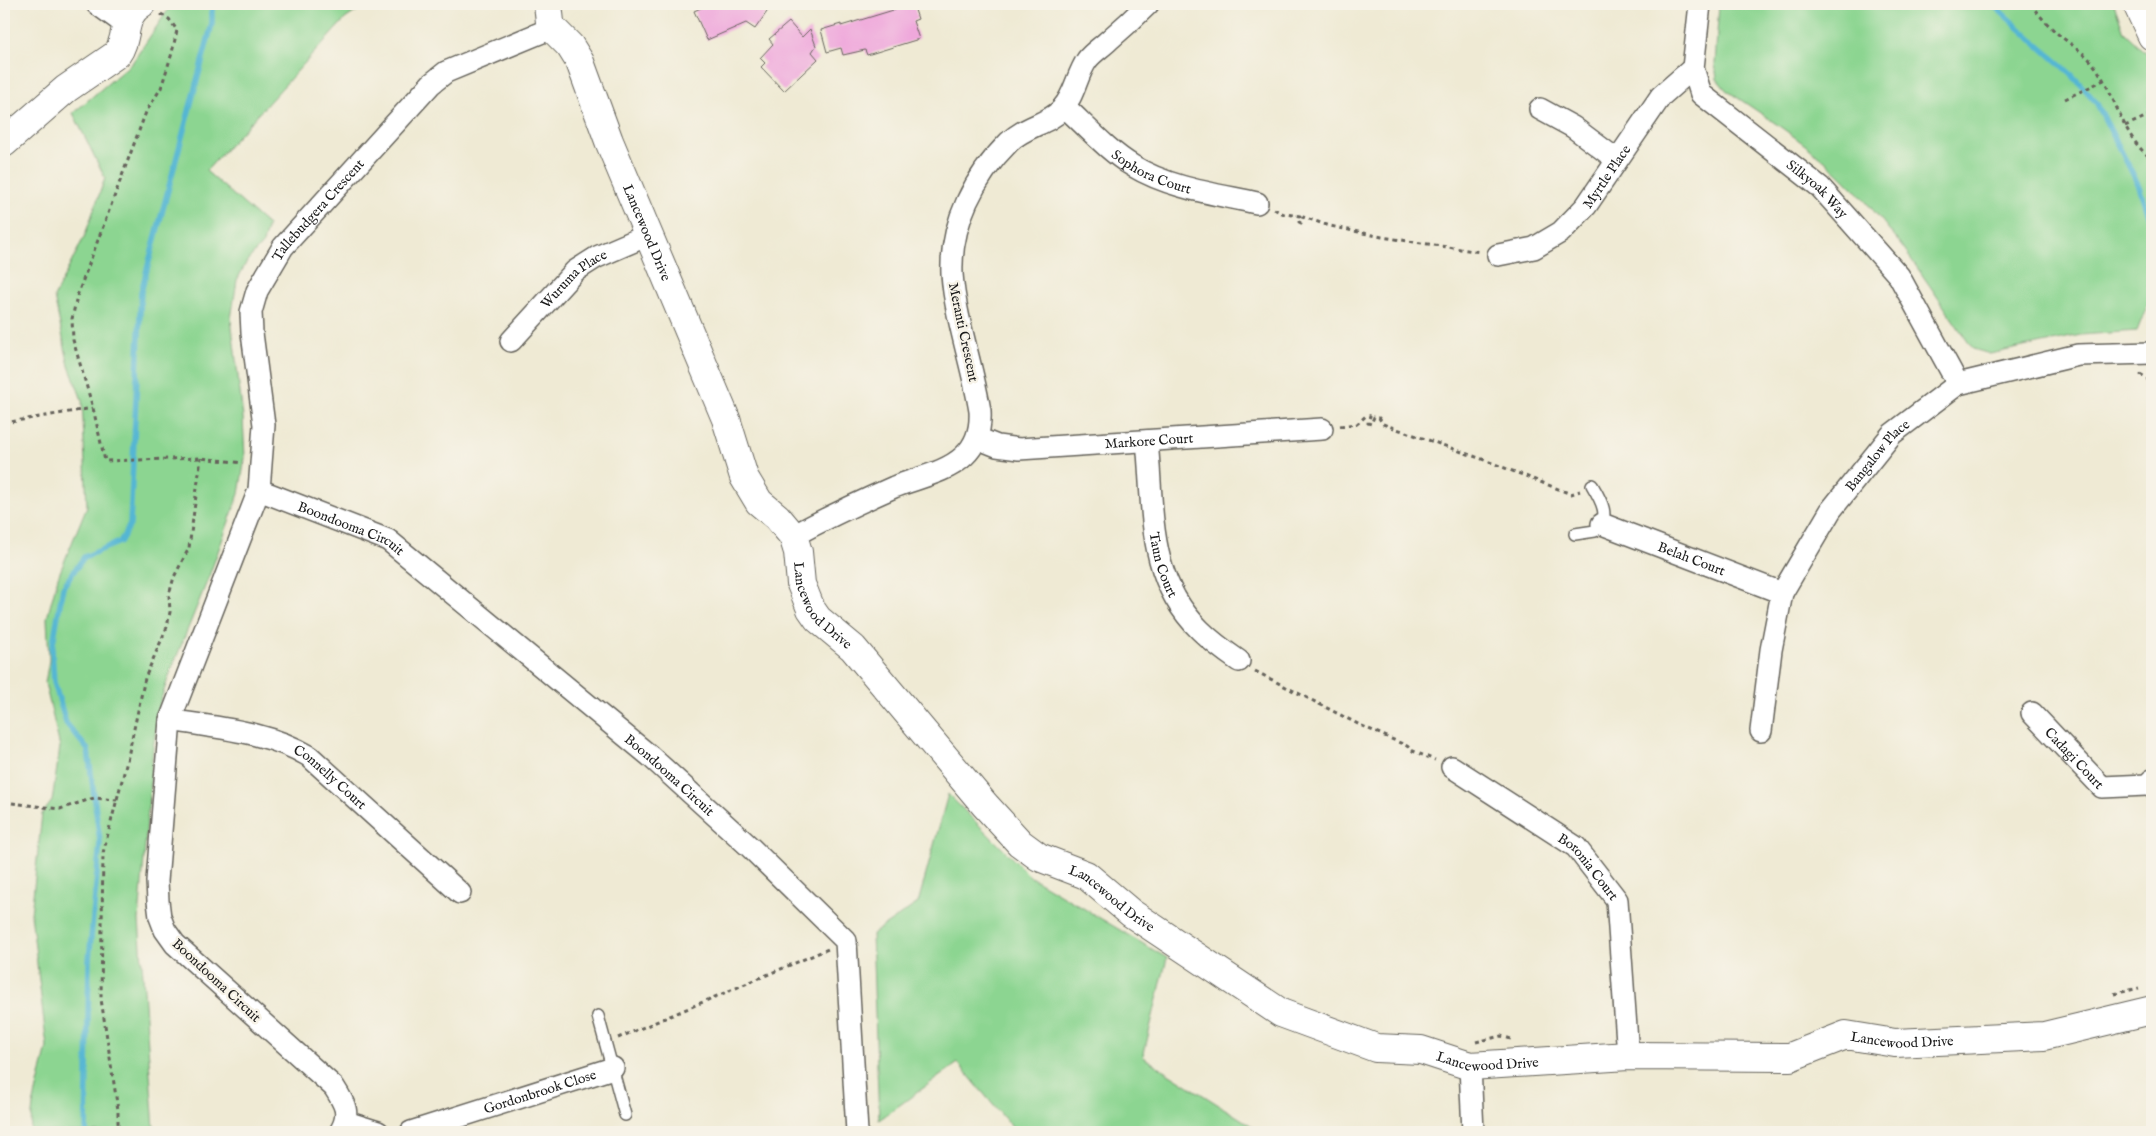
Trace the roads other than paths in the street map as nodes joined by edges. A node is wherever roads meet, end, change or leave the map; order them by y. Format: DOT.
graph roads {
  1 [pos="1148,4"];
  2 [pos="1700,4"];
  3 [pos="2137,4"];
  4 [pos="129,9"];
  5 [pos="550,16"];
  6 [pos="2152,36"];
  7 [pos="1692,68"];
  8 [pos="1064,106"];
  9 [pos="1540,109"];
  10 [pos="4,143"];
  11 [pos="1617,160"];
  12 [pos="1257,203"];
  13 [pos="648,235"];
  14 [pos="1498,255"];
  15 [pos="511,341"];
  16 [pos="2152,353"];
  17 [pos="1958,384"];
  18 [pos="1322,429"];
  19 [pos="977,438"];
  20 [pos="1147,441"];
  21 [pos="1592,485"];
  22 [pos="260,490"];
  23 [pos="1602,524"];
  24 [pos="1575,534"];
  25 [pos="794,536"];
  26 [pos="1782,594"];
  27 [pos="1239,661"];
  28 [pos="2032,713"];
  29 [pos="170,720"];
  30 [pos="1761,731"];
  31 [pos="1452,767"];
  32 [pos="2152,780"];
  33 [pos="460,894"];
  34 [pos="2152,1010"];
  35 [pos="598,1016"];
  36 [pos="1472,1054"];
  37 [pos="1628,1056"];
  38 [pos="613,1068"];
  39 [pos="625,1115"];
  40 [pos="343,1127"];
  41 [pos="378,1132"];
  42 [pos="411,1132"];
  43 [pos="857,1132"];
  44 [pos="1473,1132"];
  1 -- 8 [label="street, Meranti Crescent"];
  2 -- 7 [label="street, Silkyoak Way"];
  3 -- 6 [label="street"];
  4 -- 10 [label="street"];
  5 -- 13 [label="street, Lancewood Drive"];
  5 -- 22 [label="street, Tallebudgera Crescent"];
  7 -- 11 [label="street, Myrtle Place"];
  7 -- 17 [label="street, Silkyoak Way"];
  8 -- 12 [label="street, Sophora Court"];
  8 -- 19 [label="street, Meranti Crescent"];
  9 -- 11 [label="street"];
  11 -- 14 [label="street, Myrtle Place"];
  13 -- 15 [label="street, Wuruma Place"];
  13 -- 25 [label="street, Lancewood Drive"];
  16 -- 17 [label="street, Bangalow Place"];
  17 -- 26 [label="street, Bangalow Place"];
  18 -- 20 [label="street, Markore Court"];
  19 -- 20 [label="street, Markore Court"];
  19 -- 25 [label="street"];
  20 -- 27 [label="street, Taun Court"];
  21 -- 23 [label="lane"];
  22 -- 29 [label="street, Boondooma Circuit"];
  22 -- 43 [label="street, Boondooma Circuit"];
  23 -- 24 [label="lane"];
  23 -- 26 [label="street, Belah Court"];
  25 -- 36 [label="street, Lancewood Drive"];
  26 -- 30 [label="street, Bangalow Place"];
  28 -- 32 [label="street, Cadagi Court"];
  29 -- 33 [label="street, Connelly Court"];
  29 -- 40 [label="street, Boondooma Circuit"];
  31 -- 37 [label="street, Boronia Court"];
  34 -- 37 [label="street, Lancewood Drive"];
  35 -- 38 [label="lane, Gordonbrook Close"];
  36 -- 37 [label="street, Lancewood Drive"];
  36 -- 44 [label="street"];
  38 -- 39 [label="lane, Gordonbrook Close"];
  38 -- 42 [label="street, Gordonbrook Close"];
  40 -- 41 [label="street"];
}
